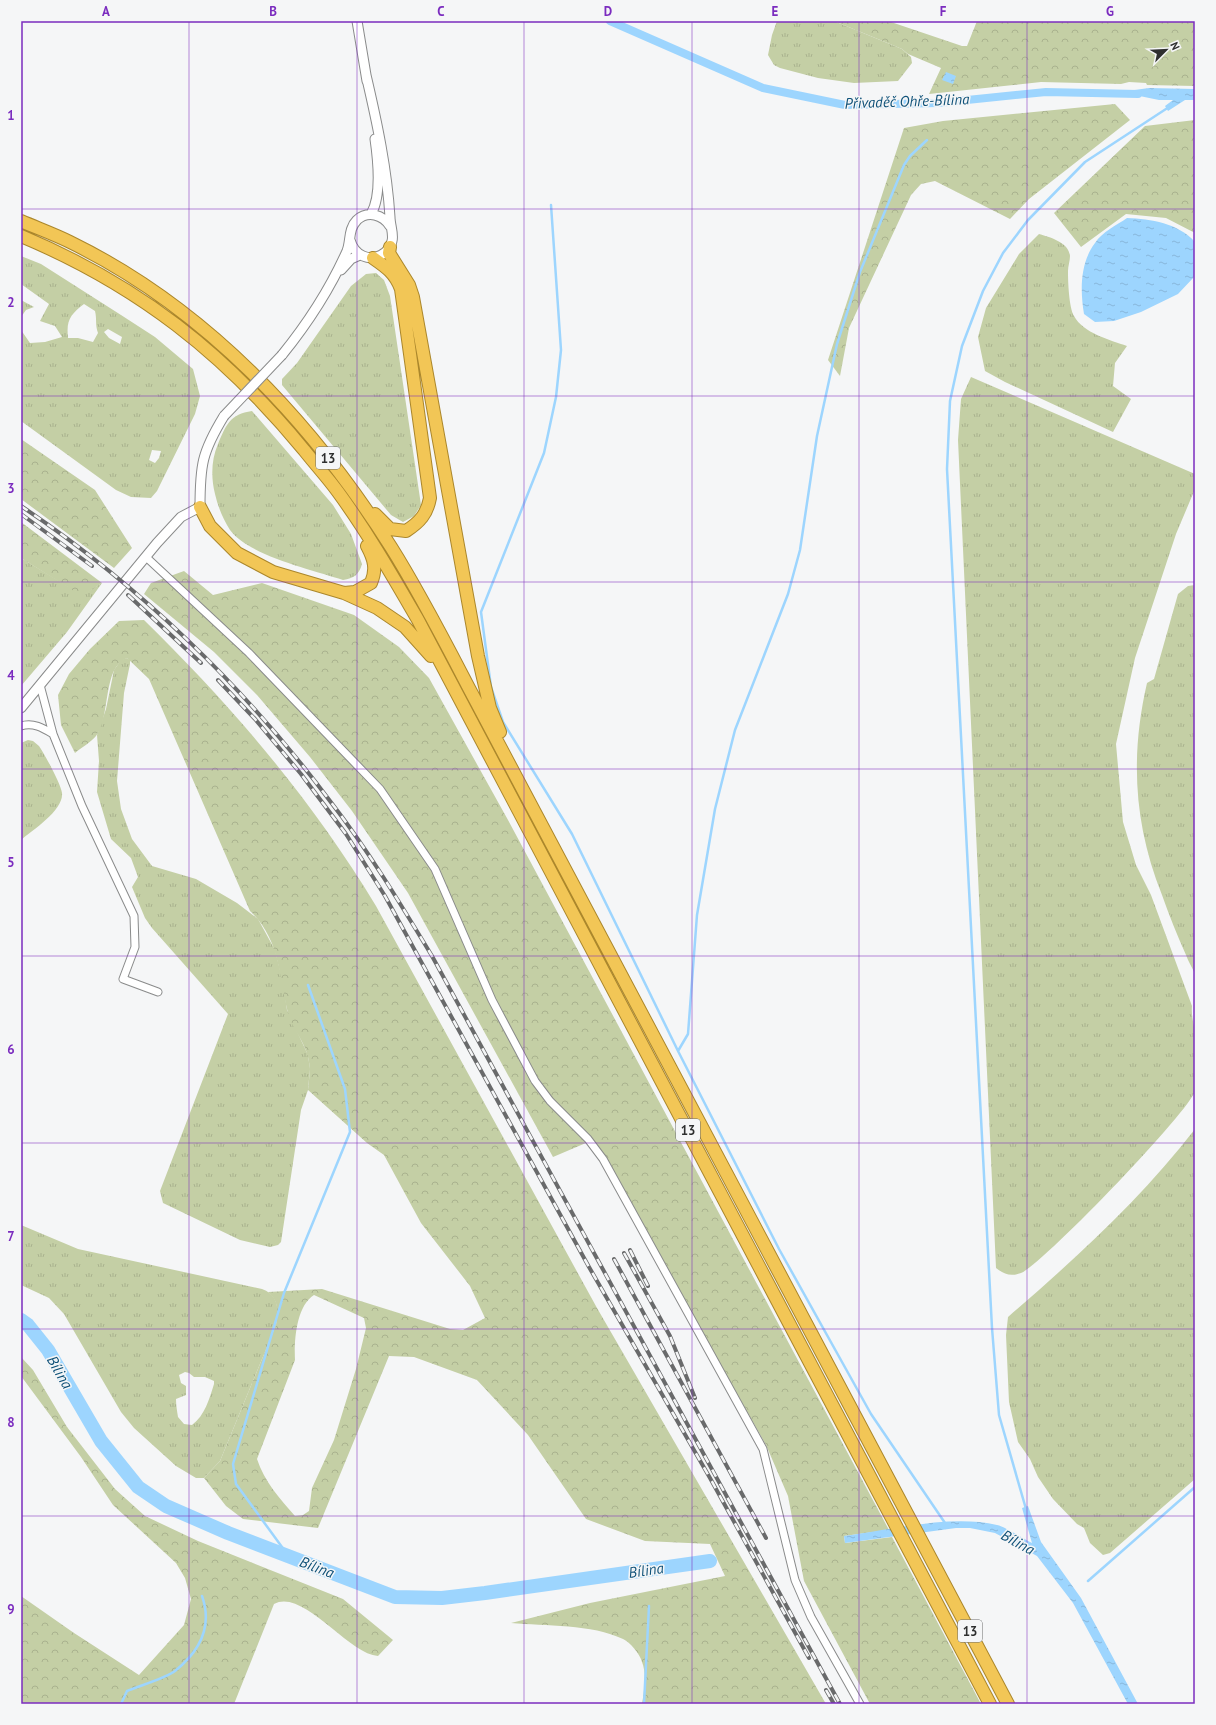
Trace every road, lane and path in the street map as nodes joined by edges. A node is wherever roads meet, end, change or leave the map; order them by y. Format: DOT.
graph roads {
  1 [pos="358,23"];
  2 [pos="366,75"];
  3 [pos="370,214"];
  4 [pos="21,221"];
  5 [pos="390,226"];
  6 [pos="21,236"];
  7 [pos="350,240"];
  8 [pos="390,247"];
  9 [pos="360,255"];
  10 [pos="372,258"];
  11 [pos="336,275"];
  12 [pos="347,482"];
  13 [pos="338,492"];
  14 [pos="200,506"];
  15 [pos="146,557"];
  16 [pos="344,593"];
  17 [pos="450,681"];
  18 [pos="40,685"];
  19 [pos="21,708"];
  20 [pos="21,726"];
  21 [pos="53,734"];
  22 [pos="526,796"];
  23 [pos="158,992"];
  24 [pos="860,1704"];
  25 [pos="990,1704"];
  26 [pos="1008,1704"];
  1 -- 2 [label="street"];
  2 -- 3 [label="street"];
  2 -- 5 [label="street"];
  3 -- 5 [label="street"];
  3 -- 7 [label="street"];
  4 -- 12 [label="highway, 13"];
  5 -- 8 [label="street"];
  6 -- 13 [label="highway, 13"];
  7 -- 9 [label="street"];
  7 -- 11 [label="street"];
  8 -- 10 [label="street"];
  8 -- 22 [label="highway"];
  9 -- 10 [label="street"];
  9 -- 11 [label="street"];
  10 -- 12 [label="highway"];
  11 -- 14 [label="street, bridge"];
  12 -- 22 [label="highway, 13"];
  13 -- 16 [label="highway"];
  13 -- 17 [label="highway, 13"];
  14 -- 15 [label="street"];
  14 -- 16 [label="highway"];
  15 -- 18 [label="street"];
  15 -- 24 [label="street"];
  16 -- 17 [label="highway"];
  17 -- 25 [label="highway, 13"];
  18 -- 19 [label="street"];
  18 -- 21 [label="street"];
  20 -- 21 [label="street"];
  21 -- 23 [label="street"];
  22 -- 26 [label="highway, 13"];
}
